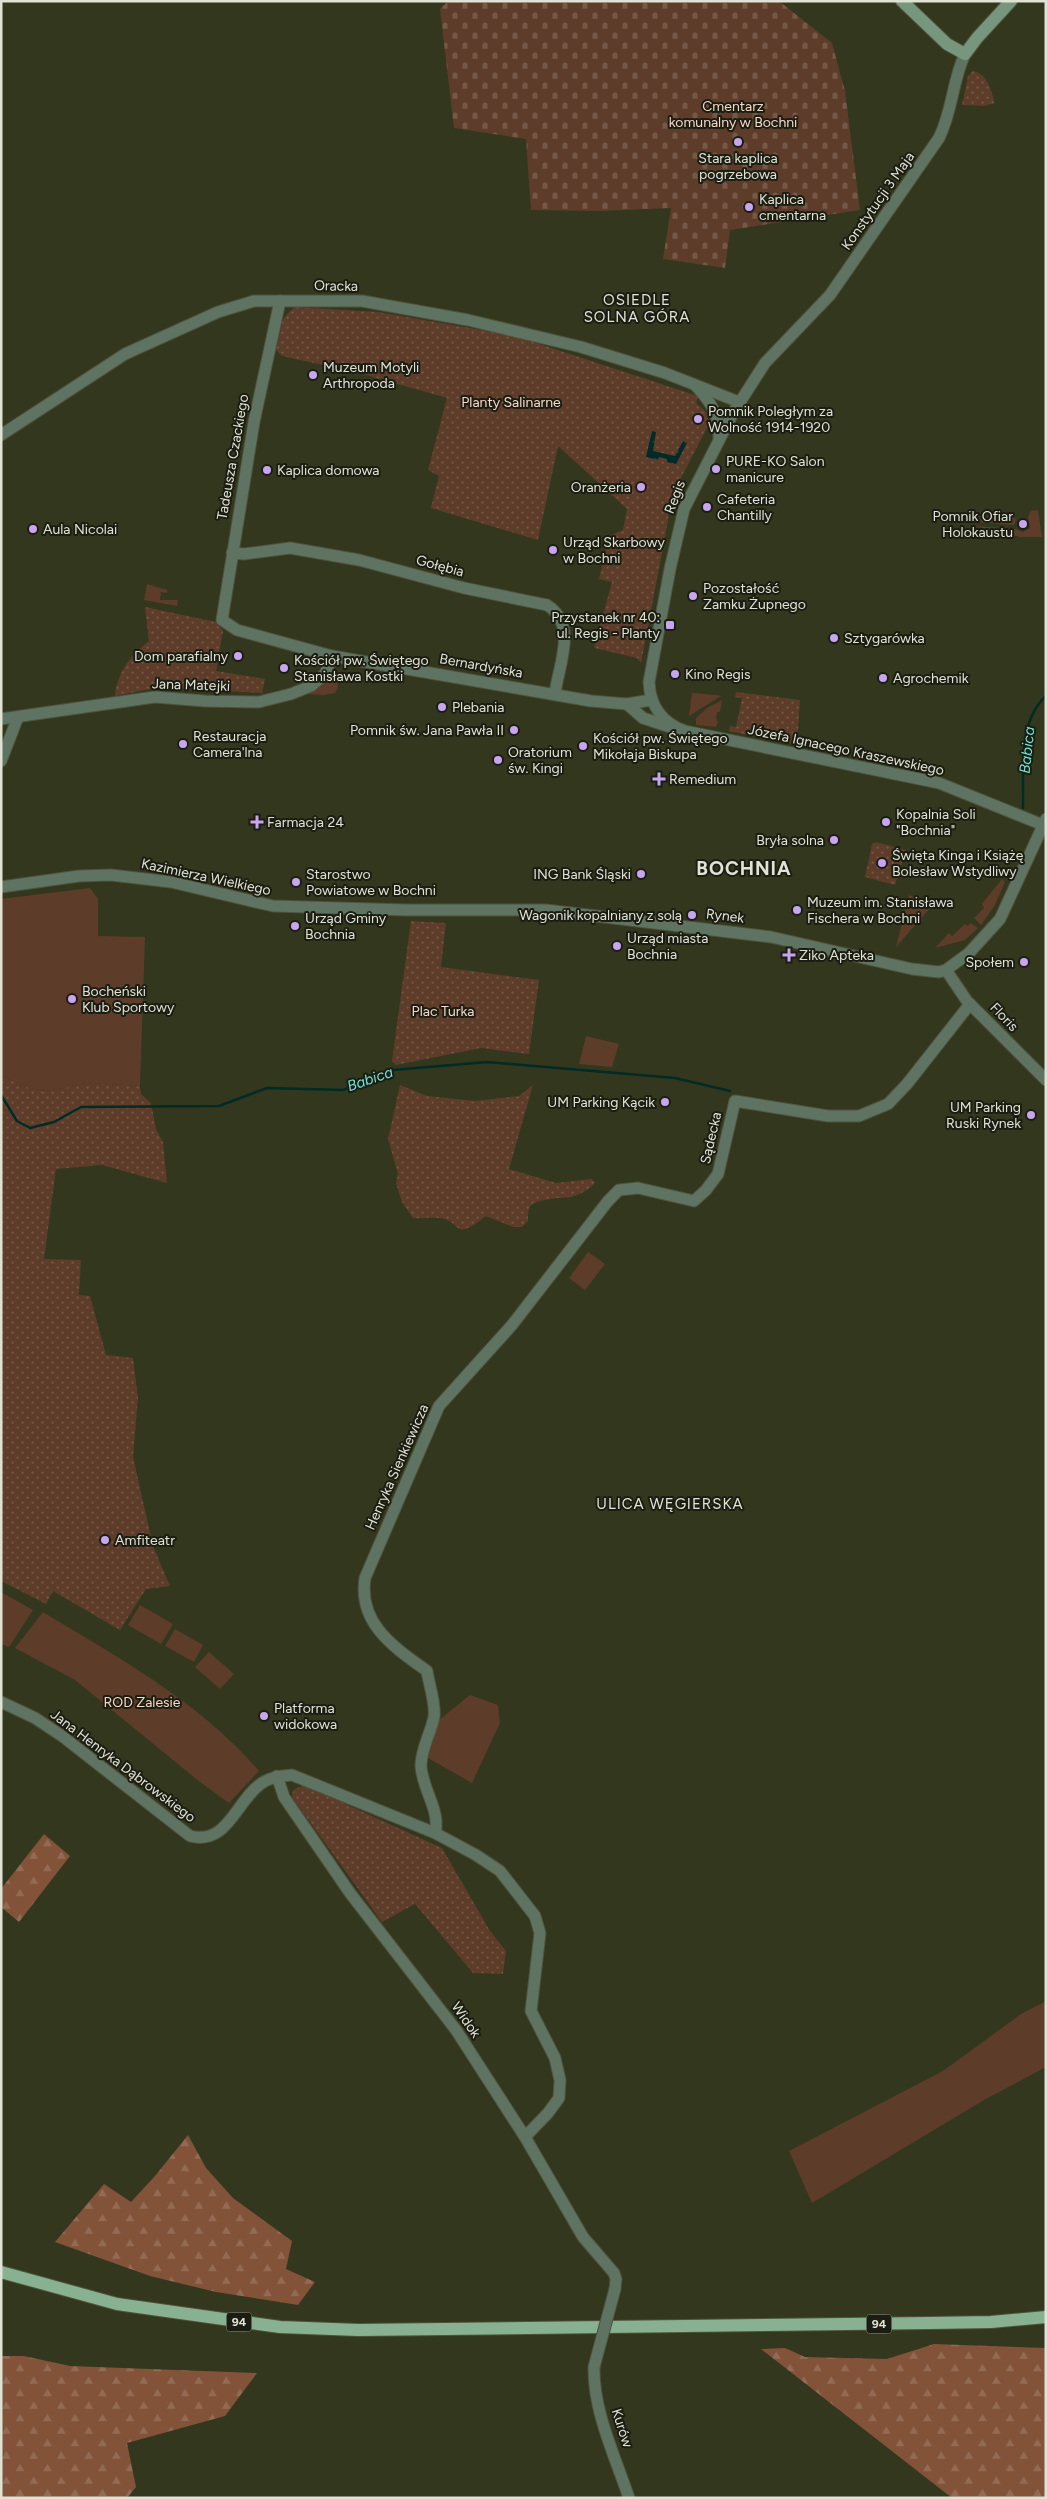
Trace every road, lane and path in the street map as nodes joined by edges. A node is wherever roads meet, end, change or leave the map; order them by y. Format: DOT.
graph roads {
  1 [pos="902,1"];
  2 [pos="1011,1"];
  3 [pos="965,54"];
  4 [pos="280,301"];
  5 [pos="694,384"];
  6 [pos="739,402"];
  7 [pos="1,435"];
  8 [pos="719,440"];
  9 [pos="232,553"];
  10 [pos="222,620"];
  11 [pos="332,656"];
  12 [pos="554,693"];
  13 [pos="651,700"];
  14 [pos="627,704"];
  15 [pos="18,717"];
  16 [pos="1,719"];
  17 [pos="680,729"];
  18 [pos="1,761"];
  19 [pos="1044,822"];
  20 [pos="1,886"];
  21 [pos="675,924"];
  22 [pos="946,970"];
  23 [pos="970,1004"];
  24 [pos="1046,1080"];
  25 [pos="694,1201"];
  26 [pos="1,1702"];
  27 [pos="277,1776"];
  28 [pos="435,1833"];
  29 [pos="525,2137"];
  30 [pos="1,2272"];
  31 [pos="615,2290"];
  32 [pos="1046,2316"];
  33 [pos="629,2498"];
  1 -- 3 [label="main road"];
  2 -- 3 [label="main road, Konstytucji 3 Maja"];
  3 -- 6 [label="street, Konstytucji 3 Maja"];
  4 -- 5 [label="street, Oracka"];
  4 -- 7 [label="street, Oracka"];
  4 -- 9 [label="street, Tadeusza Czackiego"];
  5 -- 6 [label="street, Oracka"];
  5 -- 8 [label="street"];
  6 -- 8 [label="street, Regis"];
  8 -- 13 [label="street, Regis"];
  9 -- 10 [label="street, Tadeusza Czackiego"];
  9 -- 12 [label="street, Gołębia"];
  10 -- 11 [label="street, Bernardyńska"];
  11 -- 12 [label="street, Bernardyńska"];
  11 -- 15 [label="street, Jana Matejki"];
  12 -- 14 [label="street, Bernardyńska"];
  13 -- 14 [label="street, Bernardyńska"];
  13 -- 17 [label="street, Józefa Ignacego Kraszewskiego"];
  14 -- 17 [label="street"];
  15 -- 16 [label="street, Jana Matejki"];
  15 -- 18 [label="street"];
  17 -- 19 [label="street, Józefa Ignacego Kraszewskiego"];
  19 -- 22 [label="street"];
  20 -- 21 [label="street, Kazimierza Wielkiego"];
  21 -- 22 [label="street, Rynek"];
  22 -- 23 [label="street, Floris"];
  23 -- 24 [label="street, Floris"];
  23 -- 25 [label="street, Sądecka"];
  25 -- 28 [label="street, Henryka Sienkiewicza"];
  26 -- 27 [label="street, Jana Henryka Dąbrowskiego"];
  27 -- 28 [label="street"];
  27 -- 29 [label="street, Widok"];
  28 -- 29 [label="street"];
  29 -- 31 [label="street, Widok"];
  30 -- 32 [label="main road, 94"];
  31 -- 33 [label="street, Kurów, bridge"];
}
